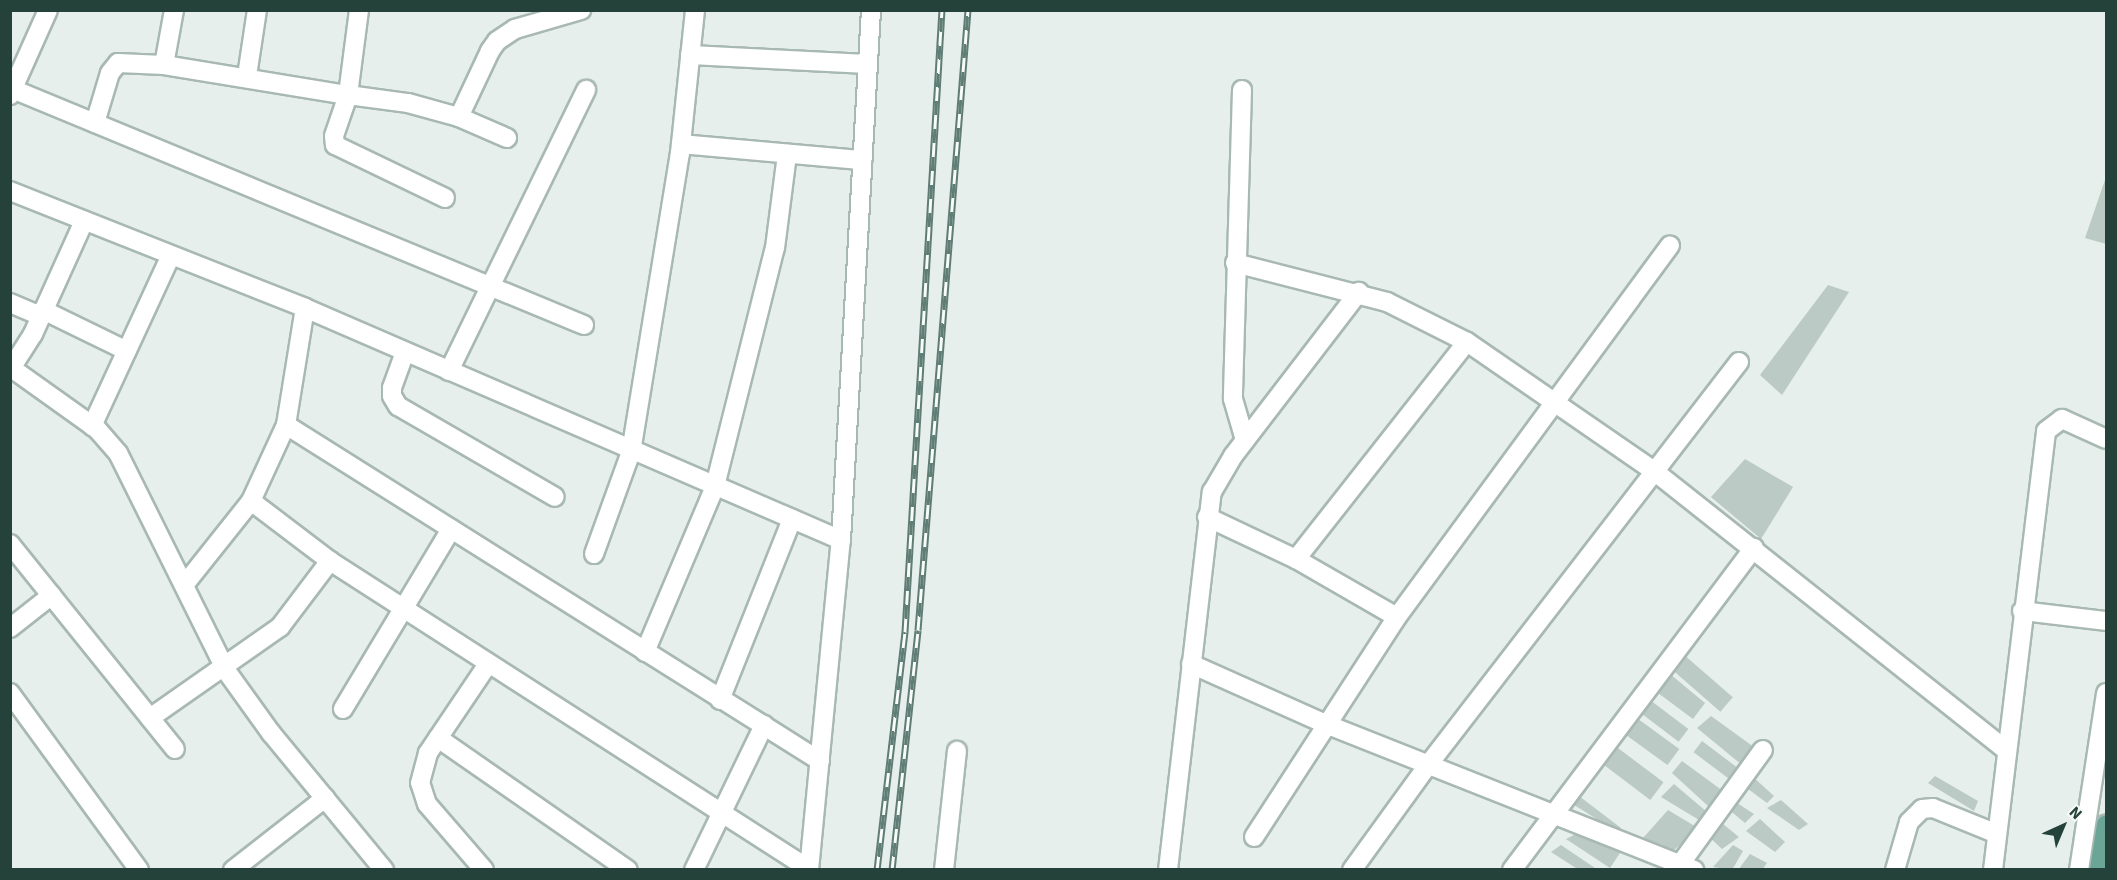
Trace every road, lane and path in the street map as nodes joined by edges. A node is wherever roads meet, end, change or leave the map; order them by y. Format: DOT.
graph roads {
  1 [pos="48,10"];
  2 [pos="174,10"];
  3 [pos="257,10"];
  4 [pos="359,10"];
  5 [pos="581,10"];
  6 [pos="695,10"];
  7 [pos="871,10"];
  8 [pos="690,55"];
  9 [pos="868,64"];
  10 [pos="164,65"];
  11 [pos="247,76"];
  12 [pos="586,90"];
  13 [pos="1242,90"];
  14 [pos="11,91"];
  15 [pos="348,95"];
  16 [pos="459,117"];
  17 [pos="95,123"];
  18 [pos="507,138"];
  19 [pos="681,144"];
  20 [pos="787,154"];
  21 [pos="862,160"];
  22 [pos="10,191"];
  23 [pos="445,198"];
  24 [pos="84,221"];
  25 [pos="1670,246"];
  26 [pos="170,257"];
  27 [pos="1235,263"];
  28 [pos="491,284"];
  29 [pos="1359,292"];
  30 [pos="10,303"];
  31 [pos="305,308"];
  32 [pos="42,313"];
  33 [pos="584,325"];
  34 [pos="1467,342"];
  35 [pos="127,351"];
  36 [pos="405,352"];
  37 [pos="1739,362"];
  38 [pos="11,369"];
  39 [pos="449,371"];
  40 [pos="1555,403"];
  41 [pos="286,425"];
  42 [pos="92,426"];
  43 [pos="2106,439"];
  44 [pos="1245,440"];
  45 [pos="631,453"];
  46 [pos="1653,471"];
  47 [pos="715,486"];
  48 [pos="555,497"];
  49 [pos="251,501"];
  50 [pos="1207,517"];
  51 [pos="792,519"];
  52 [pos="451,529"];
  53 [pos="841,540"];
  54 [pos="10,544"];
  55 [pos="1754,548"];
  56 [pos="594,554"];
  57 [pos="1296,559"];
  58 [pos="330,561"];
  59 [pos="185,584"];
  60 [pos="52,595"];
  61 [pos="406,609"];
  62 [pos="2022,611"];
  63 [pos="1397,617"];
  64 [pos="2106,621"];
  65 [pos="10,627"];
  66 [pos="645,652"];
  67 [pos="488,664"];
  68 [pos="1191,664"];
  69 [pos="225,669"];
  70 [pos="10,693"];
  71 [pos="2106,693"];
  72 [pos="720,699"];
  73 [pos="343,709"];
  74 [pos="150,718"];
  75 [pos="1328,724"];
  76 [pos="764,725"];
  77 [pos="438,738"];
  78 [pos="2005,748"];
  79 [pos="175,749"];
  80 [pos="1763,750"];
  81 [pos="957,751"];
  82 [pos="820,761"];
  83 [pos="1428,765"];
  84 [pos="325,798"];
  85 [pos="720,812"];
  86 [pos="1552,813"];
  87 [pos="2106,825"];
  88 [pos="1997,834"];
  89 [pos="1254,837"];
  90 [pos="1683,868"];
  91 [pos="809,869"];
  92 [pos="139,870"];
  93 [pos="232,870"];
  94 [pos="384,870"];
  95 [pos="484,870"];
  96 [pos="628,870"];
  97 [pos="694,870"];
  98 [pos="944,870"];
  99 [pos="1168,870"];
  100 [pos="1353,870"];
  101 [pos="1512,870"];
  102 [pos="1895,870"];
  103 [pos="1993,870"];
  104 [pos="2079,870"];
  105 [pos="2099,870"];
  1 -- 14 [label="street"];
  2 -- 10 [label="street"];
  3 -- 11 [label="street"];
  4 -- 15 [label="street"];
  5 -- 16 [label="street"];
  6 -- 8 [label="street"];
  7 -- 9 [label="street"];
  8 -- 9 [label="street"];
  8 -- 19 [label="street"];
  9 -- 21 [label="street"];
  10 -- 11 [label="street"];
  10 -- 17 [label="street"];
  11 -- 15 [label="street"];
  12 -- 28 [label="street"];
  13 -- 27 [label="street"];
  14 -- 17 [label="street"];
  15 -- 16 [label="street"];
  15 -- 23 [label="street"];
  16 -- 18 [label="street"];
  17 -- 28 [label="street"];
  19 -- 20 [label="street"];
  19 -- 45 [label="street"];
  20 -- 21 [label="street"];
  20 -- 47 [label="street"];
  21 -- 53 [label="street"];
  22 -- 24 [label="street"];
  24 -- 26 [label="street"];
  24 -- 32 [label="street"];
  25 -- 40 [label="street"];
  26 -- 31 [label="street"];
  26 -- 35 [label="street"];
  27 -- 29 [label="street"];
  27 -- 44 [label="street"];
  28 -- 33 [label="street"];
  28 -- 39 [label="street"];
  29 -- 34 [label="street"];
  29 -- 44 [label="street"];
  30 -- 32 [label="street"];
  31 -- 36 [label="street"];
  31 -- 41 [label="street"];
  32 -- 35 [label="street"];
  32 -- 38 [label="street"];
  34 -- 40 [label="street"];
  34 -- 57 [label="street"];
  35 -- 42 [label="street"];
  36 -- 39 [label="street"];
  36 -- 48 [label="street"];
  37 -- 46 [label="street"];
  38 -- 42 [label="street"];
  39 -- 45 [label="street"];
  40 -- 46 [label="street"];
  40 -- 63 [label="street"];
  41 -- 49 [label="street"];
  41 -- 52 [label="street"];
  42 -- 59 [label="street"];
  43 -- 62 [label="street"];
  44 -- 50 [label="street"];
  45 -- 47 [label="street"];
  45 -- 56 [label="street"];
  46 -- 55 [label="street"];
  46 -- 83 [label="street"];
  47 -- 51 [label="street"];
  47 -- 66 [label="street"];
  49 -- 58 [label="street"];
  49 -- 59 [label="street"];
  50 -- 57 [label="street"];
  50 -- 68 [label="street"];
  51 -- 53 [label="street"];
  51 -- 72 [label="street"];
  52 -- 61 [label="street"];
  52 -- 66 [label="street"];
  53 -- 82 [label="street"];
  54 -- 60 [label="street"];
  55 -- 78 [label="street"];
  55 -- 86 [label="street"];
  57 -- 63 [label="street"];
  58 -- 61 [label="street"];
  58 -- 69 [label="street"];
  59 -- 69 [label="street"];
  60 -- 65 [label="street"];
  60 -- 74 [label="street"];
  61 -- 67 [label="street"];
  61 -- 73 [label="street"];
  62 -- 64 [label="street"];
  62 -- 78 [label="street"];
  63 -- 75 [label="street"];
  66 -- 72 [label="street"];
  67 -- 77 [label="street"];
  67 -- 85 [label="street"];
  68 -- 75 [label="street"];
  68 -- 99 [label="street"];
  69 -- 74 [label="street"];
  69 -- 84 [label="street"];
  70 -- 92 [label="street"];
  71 -- 104 [label="street"];
  72 -- 76 [label="street"];
  74 -- 79 [label="street"];
  75 -- 83 [label="street"];
  75 -- 89 [label="street"];
  76 -- 82 [label="street"];
  76 -- 85 [label="street"];
  77 -- 95 [label="street"];
  77 -- 96 [label="street"];
  78 -- 88 [label="street"];
  80 -- 90 [label="street"];
  81 -- 98 [label="street"];
  82 -- 91 [label="street"];
  83 -- 86 [label="street"];
  83 -- 100 [label="street"];
  84 -- 93 [label="street"];
  84 -- 94 [label="street"];
  85 -- 91 [label="street"];
  85 -- 97 [label="street"];
  86 -- 90 [label="street"];
  86 -- 101 [label="street"];
  87 -- 105 [label="main road"];
  88 -- 102 [label="street"];
  88 -- 103 [label="street"];
}
